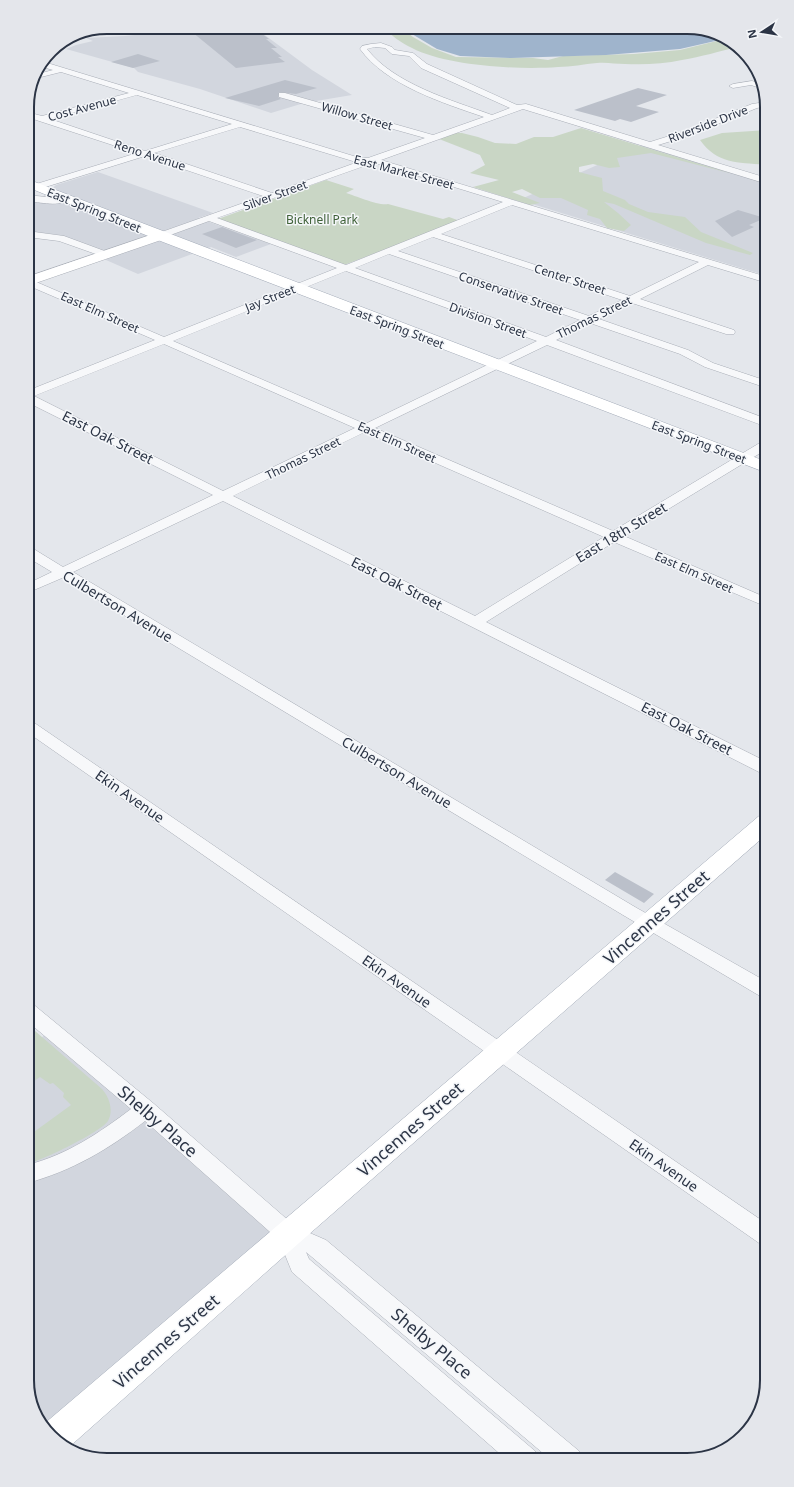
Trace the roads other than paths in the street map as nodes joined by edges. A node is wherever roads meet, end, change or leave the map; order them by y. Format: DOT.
graph roads {
  1 [pos="46,66"];
  2 [pos="61,70"];
  3 [pos="41,75"];
  4 [pos="757,85"];
  5 [pos="733,86"];
  6 [pos="137,93"];
  7 [pos="282,95"];
  8 [pos="760,105"];
  9 [pos="520,107"];
  10 [pos="34,116"];
  11 [pos="491,117"];
  12 [pos="42,119"];
  13 [pos="34,121"];
  14 [pos="241,124"];
  15 [pos="433,138"];
  16 [pos="650,145"];
  17 [pos="146,153"];
  18 [pos="368,161"];
  19 [pos="760,179"];
  20 [pos="34,184"];
  21 [pos="34,186"];
  22 [pos="272,196"];
  23 [pos="66,198"];
  24 [pos="34,199"];
  25 [pos="512,202"];
  26 [pos="208,218"];
  27 [pos="433,234"];
  28 [pos="34,235"];
  29 [pos="159,236"];
  30 [pos="389,251"];
  31 [pos="107,255"];
  32 [pos="707,262"];
  33 [pos="346,268"];
  34 [pos="760,278"];
  35 [pos="34,279"];
  36 [pos="34,284"];
  37 [pos="295,288"];
  38 [pos="630,299"];
  39 [pos="588,319"];
  40 [pos="730,332"];
  41 [pos="165,340"];
  42 [pos="546,341"];
  43 [pos="497,365"];
  44 [pos="760,383"];
  45 [pos="34,393"];
  46 [pos="34,400"];
  47 [pos="760,420"];
  48 [pos="365,428"];
  49 [pos="760,448"];
  50 [pos="743,459"];
  51 [pos="760,465"];
  52 [pos="224,496"];
  53 [pos="614,536"];
  54 [pos="34,555"];
  55 [pos="64,573"];
  56 [pos="34,587"];
  57 [pos="760,600"];
  58 [pos="476,622"];
  59 [pos="34,730"];
  60 [pos="760,765"];
  61 [pos="760,827"];
  62 [pos="649,923"];
  63 [pos="760,987"];
  64 [pos="34,1016"];
  65 [pos="500,1052"];
  66 [pos="146,1109"];
  67 [pos="34,1173"];
  68 [pos="760,1231"];
  69 [pos="288,1234"];
  70 [pos="58,1434"];
  71 [pos="518,1453"];
  72 [pos="562,1453"];
  1 -- 2 [label="street, East Market Street"];
  2 -- 3 [label="street"];
  2 -- 6 [label="street, East Market Street"];
  4 -- 5 [label="street, Riverside Drive"];
  6 -- 12 [label="street, Cost Avenue"];
  6 -- 14 [label="street, East Market Street"];
  7 -- 15 [label="street, Willow Street"];
  8 -- 16 [label="street, Riverside Drive"];
  9 -- 11 [label="street, Silver Street"];
  9 -- 11 [label="street"];
  9 -- 16 [label="street"];
  10 -- 12 [label="street, Reno Avenue"];
  11 -- 15 [label="street, Silver Street"];
  12 -- 13 [label="street, Cost Avenue"];
  12 -- 17 [label="street, Reno Avenue"];
  14 -- 17 [label="street"];
  14 -- 18 [label="street, East Market Street"];
  15 -- 18 [label="street, Silver Street"];
  16 -- 19 [label="street"];
  17 -- 20 [label="street"];
  17 -- 22 [label="street, Reno Avenue"];
  18 -- 22 [label="street, Silver Street"];
  18 -- 25 [label="street, East Market Street"];
  21 -- 23 [label="main road, East Spring Street"];
  22 -- 26 [label="street, Silver Street"];
  23 -- 24 [label="street"];
  23 -- 29 [label="main road, East Spring Street"];
  25 -- 27 [label="street, Jay Street"];
  25 -- 32 [label="street, East Market Street"];
  26 -- 29 [label="street, Silver Street"];
  26 -- 33 [label="street, Division Street"];
  27 -- 30 [label="street, Jay Street"];
  27 -- 38 [label="street, Center Street"];
  28 -- 31 [label="street"];
  29 -- 31 [label="main road, Silver Street"];
  29 -- 37 [label="main road, East Spring Street"];
  30 -- 33 [label="street, Jay Street"];
  30 -- 39 [label="street, Conservative Street"];
  31 -- 35 [label="main road, Silver Street"];
  32 -- 34 [label="street, East Market Street"];
  32 -- 38 [label="street, Thomas Street"];
  33 -- 37 [label="street, Jay Street"];
  33 -- 42 [label="street, Division Street"];
  36 -- 41 [label="street, East Elm Street"];
  37 -- 41 [label="street, Jay Street"];
  37 -- 43 [label="main road, East Spring Street"];
  38 -- 39 [label="street, Thomas Street"];
  38 -- 40 [label="street, Center Street"];
  39 -- 42 [label="street, Thomas Street"];
  39 -- 44 [label="street, Conservative Street"];
  41 -- 45 [label="street, Jay Street"];
  41 -- 48 [label="street, East Elm Street"];
  42 -- 43 [label="street, Thomas Street"];
  42 -- 47 [label="street, Division Street"];
  43 -- 48 [label="street, Thomas Street"];
  43 -- 50 [label="main road, East Spring Street"];
  46 -- 52 [label="street, East Oak Street"];
  48 -- 52 [label="street, Thomas Street"];
  48 -- 53 [label="street, East Elm Street"];
  49 -- 50 [label="street, East 18th Street"];
  50 -- 51 [label="main road, East Spring Street"];
  50 -- 53 [label="street, East 18th Street"];
  52 -- 55 [label="street, Thomas Street"];
  52 -- 58 [label="street, East Oak Street"];
  53 -- 57 [label="street, East Elm Street"];
  53 -- 58 [label="street, East 18th Street"];
  54 -- 55 [label="street, Culbertson Avenue"];
  55 -- 56 [label="street, Thomas Street"];
  55 -- 62 [label="street, Culbertson Avenue"];
  58 -- 60 [label="street, East Oak Street"];
  59 -- 65 [label="street, Ekin Avenue"];
  61 -- 62 [label="main road, Vincennes Street"];
  62 -- 63 [label="street, Culbertson Avenue"];
  62 -- 65 [label="main road, Vincennes Street"];
  64 -- 66 [label="street, Shelby Place"];
  65 -- 68 [label="street, Ekin Avenue"];
  65 -- 69 [label="main road, Vincennes Street"];
  66 -- 67 [label="street"];
  66 -- 69 [label="street, Shelby Place"];
  69 -- 70 [label="main road, Vincennes Street"];
  69 -- 71 [label="street, Shelby Place"];
  69 -- 72 [label="street, Shelby Place"];
}
